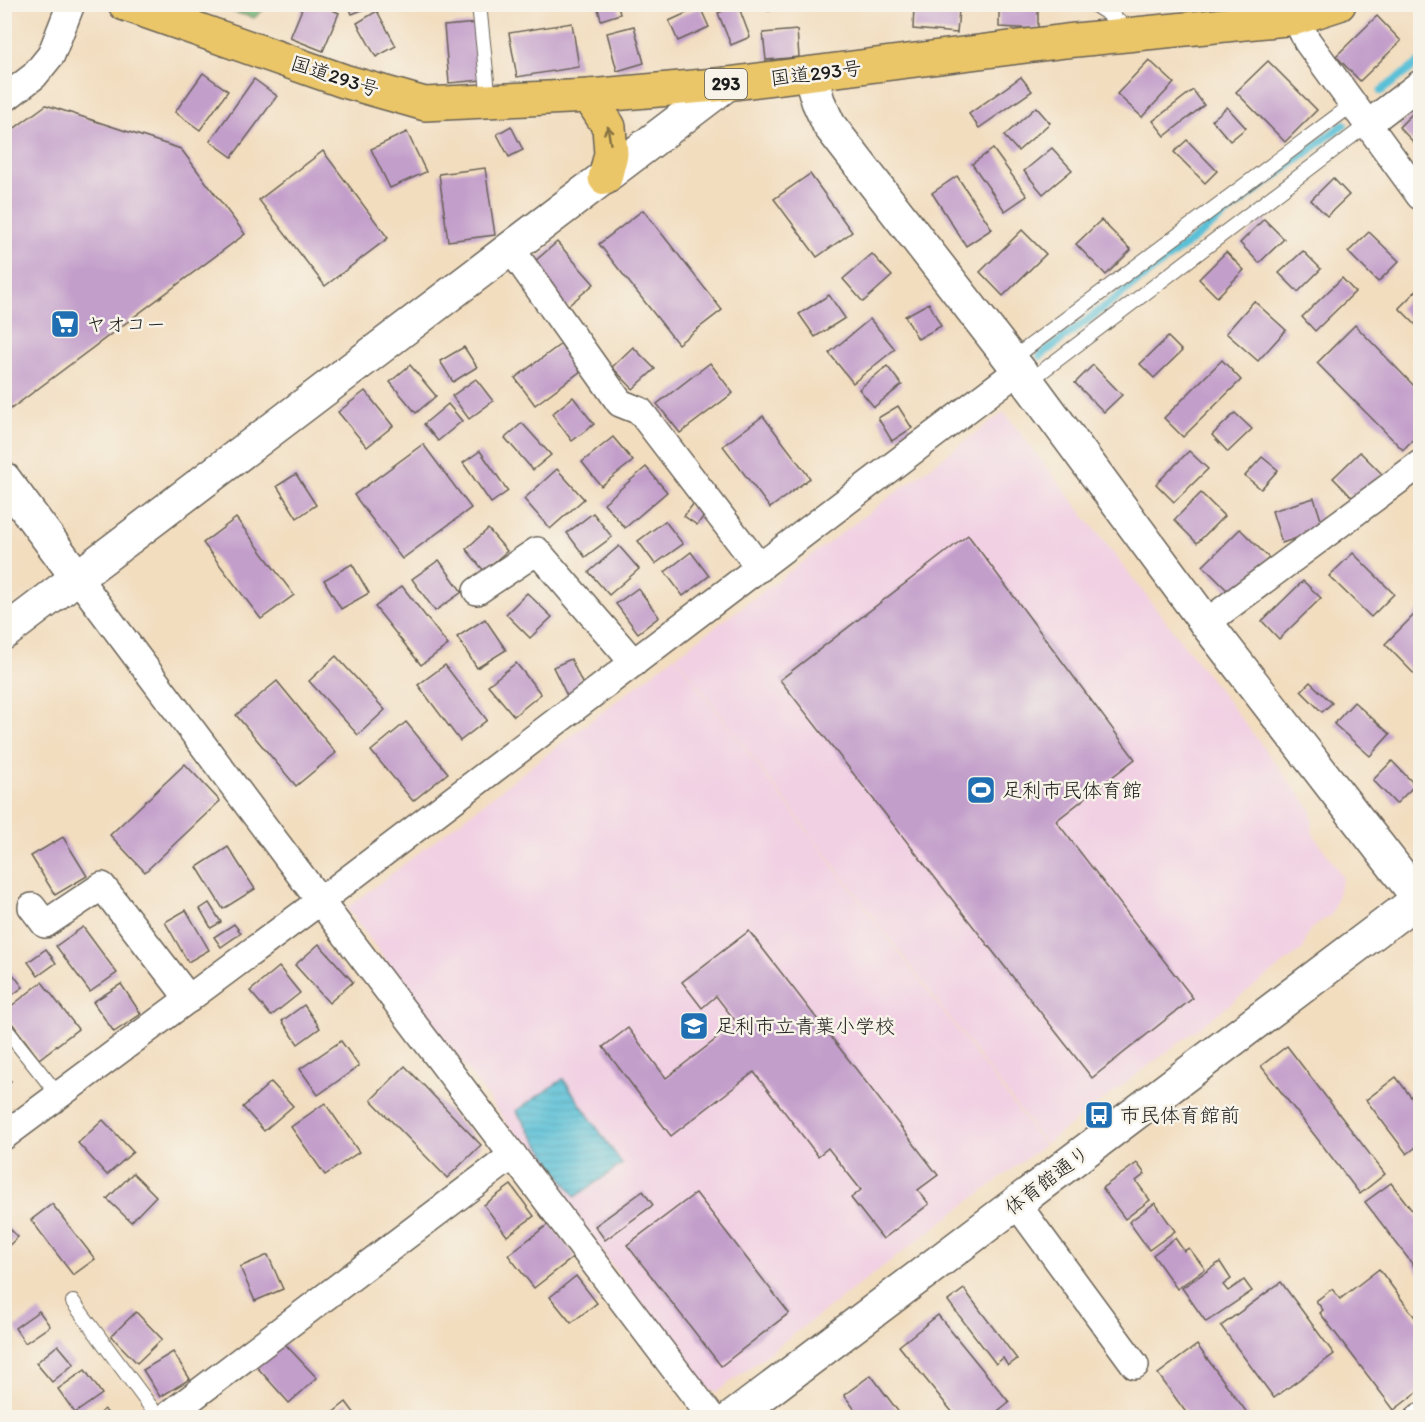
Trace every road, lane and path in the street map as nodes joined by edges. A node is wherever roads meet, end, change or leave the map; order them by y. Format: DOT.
graph roads {
  1 [pos="71,4"];
  2 [pos="125,4"];
  3 [pos="479,4"];
  4 [pos="1093,4"];
  5 [pos="1339,4"];
  6 [pos="1296,18"];
  7 [pos="1133,34"];
  8 [pos="810,74"];
  9 [pos="727,84"];
  10 [pos="1420,84"];
  11 [pos="589,96"];
  12 [pos="4,99"];
  13 [pos="489,101"];
  14 [pos="1360,114"];
  15 [pos="604,178"];
  16 [pos="1420,196"];
  17 [pos="511,249"];
  18 [pos="1019,371"];
  19 [pos="1420,464"];
  20 [pos="4,479"];
  21 [pos="760,568"];
  22 [pos="77,577"];
  23 [pos="477,591"];
  24 [pos="1206,623"];
  25 [pos="4,633"];
  26 [pos="634,663"];
  27 [pos="1420,899"];
  28 [pos="320,902"];
  29 [pos="32,908"];
  30 [pos="189,999"];
  31 [pos="4,1027"];
  32 [pos="59,1096"];
  33 [pos="4,1136"];
  34 [pos="513,1155"];
  35 [pos="1016,1203"];
  36 [pos="73,1302"];
  37 [pos="1135,1365"];
  38 [pos="159,1418"];
  39 [pos="165,1418"];
  40 [pos="712,1418"];
  41 [pos="732,1418"];
  1 -- 12 [label="street"];
  2 -- 13 [label="highway, 国道293号 / 293"];
  3 -- 13 [label="lane"];
  4 -- 7 [label="lane"];
  5 -- 6 [label="highway, 国道293号 / 293"];
  6 -- 7 [label="highway, 国道293号 / 293"];
  6 -- 14 [label="street"];
  7 -- 8 [label="highway, 国道293号 / 293"];
  8 -- 9 [label="highway, 国道293号 / 293"];
  8 -- 18 [label="street"];
  9 -- 11 [label="highway, 国道293号 / 293"];
  9 -- 15 [label="street"];
  10 -- 14 [label="street"];
  11 -- 13 [label="highway, 国道293号 / 293"];
  15 -- 11 [label="highway, one-way"];
  14 -- 16 [label="street"];
  14 -- 18 [label="lane"];
  14 -- 18 [label="lane"];
  15 -- 17 [label="street"];
  17 -- 21 [label="street"];
  17 -- 22 [label="street"];
  18 -- 21 [label="street"];
  18 -- 24 [label="street"];
  19 -- 24 [label="street"];
  20 -- 22 [label="street"];
  21 -- 26 [label="street"];
  22 -- 25 [label="street"];
  22 -- 28 [label="street"];
  23 -- 26 [label="street"];
  24 -- 27 [label="street"];
  26 -- 28 [label="street"];
  27 -- 35 [label="street, 体育館通り"];
  28 -- 30 [label="street"];
  28 -- 34 [label="street"];
  29 -- 30 [label="street"];
  30 -- 32 [label="street"];
  31 -- 32 [label="lane"];
  32 -- 33 [label="street"];
  34 -- 39 [label="street"];
  34 -- 40 [label="street"];
  35 -- 37 [label="street"];
  35 -- 41 [label="street, 体育館通り"];
  36 -- 38 [label="lane"];
}
